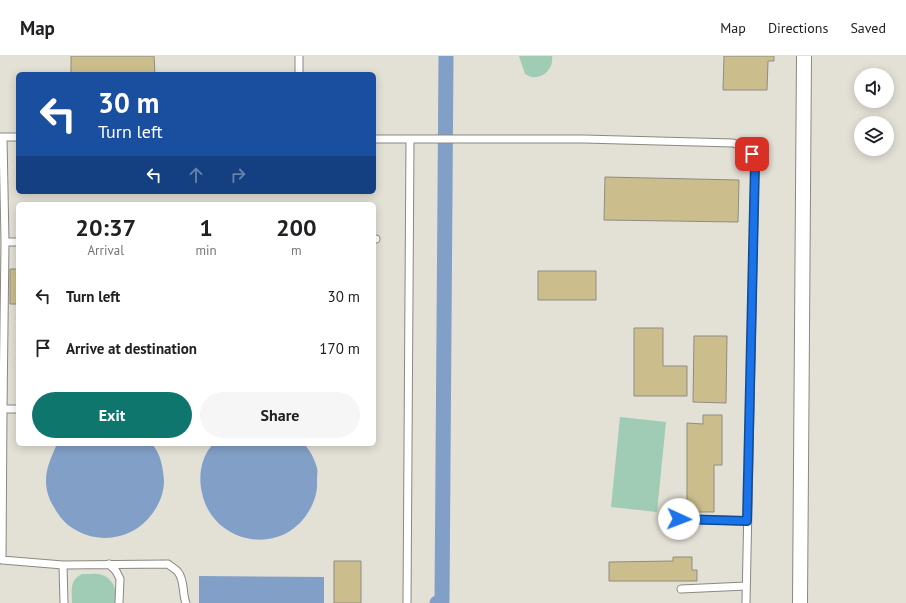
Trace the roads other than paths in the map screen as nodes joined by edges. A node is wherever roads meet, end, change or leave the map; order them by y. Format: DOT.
graph roads {
  1 [pos="299,56"];
  2 [pos="804,56"];
  3 [pos="299,72"];
  4 [pos="2,137"];
  5 [pos="16,138"];
  6 [pos="376,139"];
  7 [pos="410,139"];
  8 [pos="5,242"];
  9 [pos="16,242"];
  10 [pos="3,409"];
  11 [pos="16,409"];
  12 [pos="679,519"];
  13 [pos="747,521"];
  14 [pos="109,564"];
  15 [pos="63,565"];
  16 [pos="746,586"];
  17 [pos="681,589"];
  18 [pos="64,603"];
  19 [pos="119,603"];
  20 [pos="186,603"];
  21 [pos="407,603"];
  22 [pos="746,603"];
  23 [pos="800,603"];
  1 -- 3 [label="lane"];
  2 -- 23 [label="street"];
  4 -- 5 [label="lane"];
  4 -- 8 [label="lane"];
  6 -- 7 [label="lane"];
  7 -- 13 [label="lane"];
  7 -- 21 [label="lane"];
  8 -- 9 [label="lane"];
  8 -- 10 [label="lane"];
  10 -- 11 [label="lane"];
  10 -- 15 [label="lane"];
  12 -- 13 [label="lane"];
  13 -- 16 [label="lane"];
  14 -- 15 [label="lane"];
  14 -- 19 [label="lane"];
  14 -- 20 [label="lane"];
  15 -- 18 [label="lane"];
  16 -- 17 [label="lane"];
  16 -- 22 [label="lane"];
}
